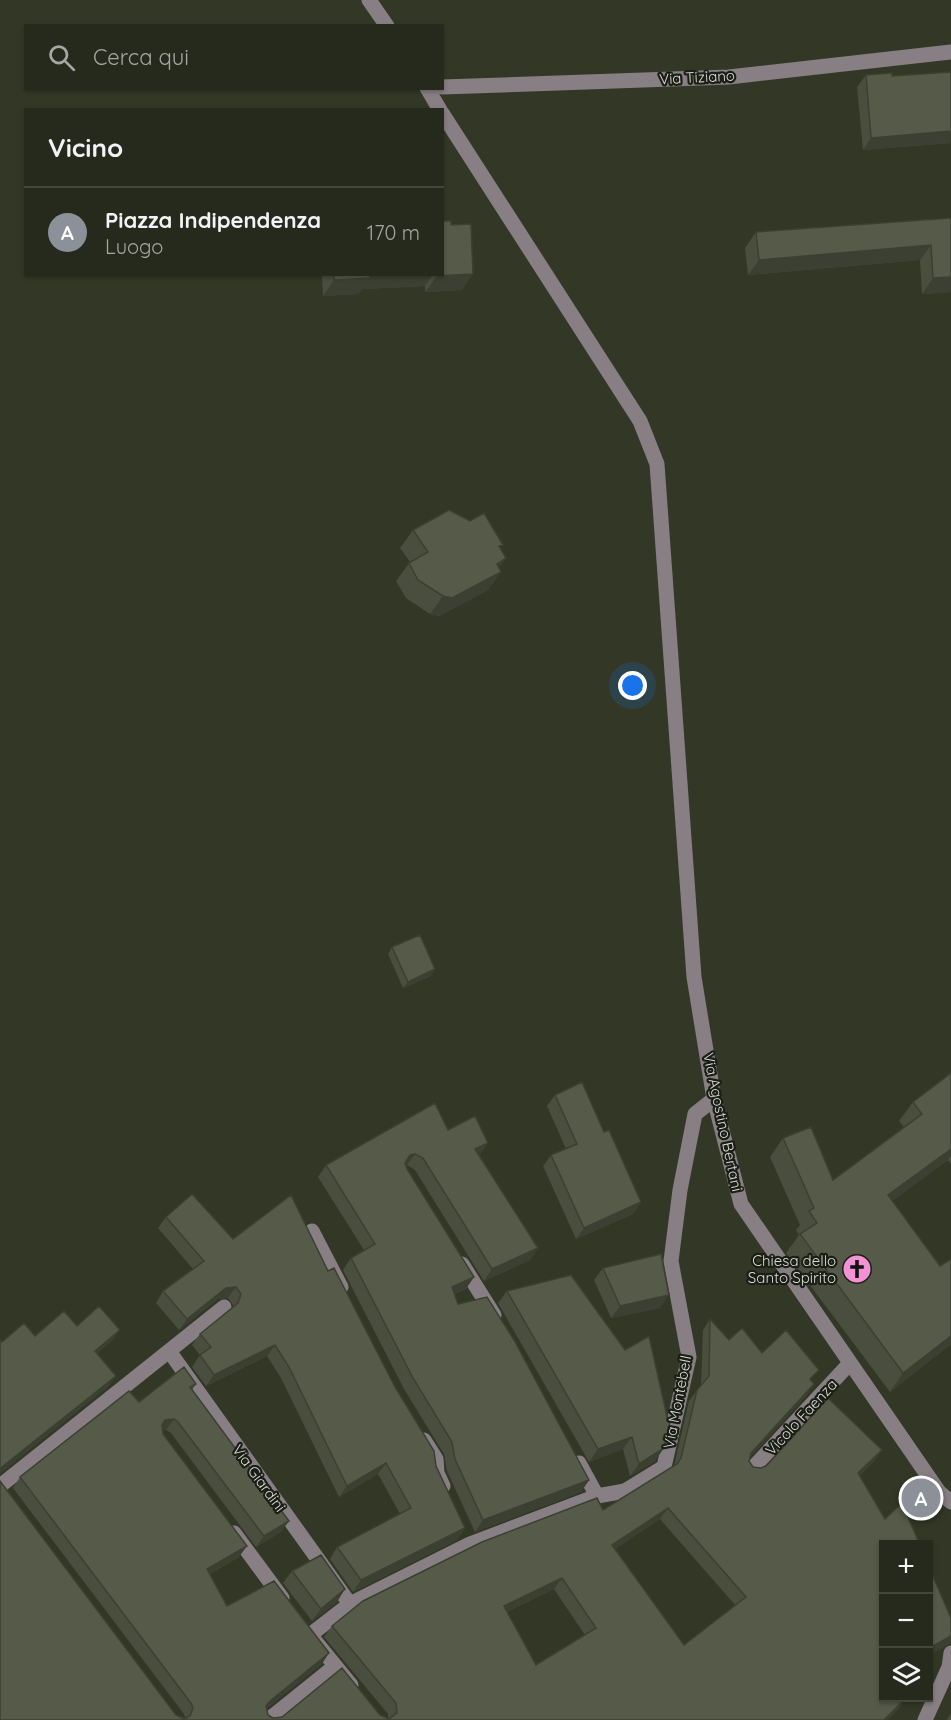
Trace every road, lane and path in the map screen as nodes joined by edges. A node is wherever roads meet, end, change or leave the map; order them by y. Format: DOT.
graph roads {
  1 [pos="374,3"];
  2 [pos="386,24"];
  3 [pos="951,52"];
  4 [pos="444,87"];
  5 [pos="428,90"];
  6 [pos="439,108"];
  7 [pos="444,116"];
  8 [pos="714,1099"];
  9 [pos="312,1231"];
  10 [pos="451,1246"];
  11 [pos="349,1302"];
  12 [pos="224,1307"];
  13 [pos="501,1327"];
  14 [pos="169,1351"];
  15 [pos="850,1363"];
  16 [pos="415,1424"];
  17 [pos="570,1447"];
  18 [pos="751,1470"];
  19 [pos="2,1490"];
  20 [pos="947,1494"];
  21 [pos="597,1496"];
  22 [pos="451,1503"];
  23 [pos="226,1523"];
  24 [pos="350,1604"];
  25 [pos="289,1607"];
  26 [pos="950,1663"];
  27 [pos="335,1666"];
  28 [pos="362,1700"];
  29 [pos="268,1720"];
  30 [pos="925,1720"];
  1 -- 2 [label="street"];
  3 -- 4 [label="street, Via Tiziano"];
  5 -- 6 [label="street, Via Agostino Bertani"];
  7 -- 8 [label="street, Via Agostino Bertani"];
  8 -- 15 [label="street, Via Agostino Bertani"];
  8 -- 21 [label="street, Via Montebell"];
  9 -- 11 [label="street"];
  10 -- 13 [label="street"];
  12 -- 14 [label="street"];
  14 -- 19 [label="street"];
  14 -- 24 [label="street, Via Giardini"];
  15 -- 18 [label="street, Vicolo Faenza"];
  15 -- 20 [label="street, Via Agostino Bertani"];
  16 -- 22 [label="street"];
  17 -- 21 [label="street"];
  21 -- 24 [label="street, Via Montebell"];
  23 -- 25 [label="street"];
  24 -- 27 [label="street, Via Montebell"];
  26 -- 30 [label="street"];
  27 -- 28 [label="street"];
  27 -- 29 [label="street"];
}
